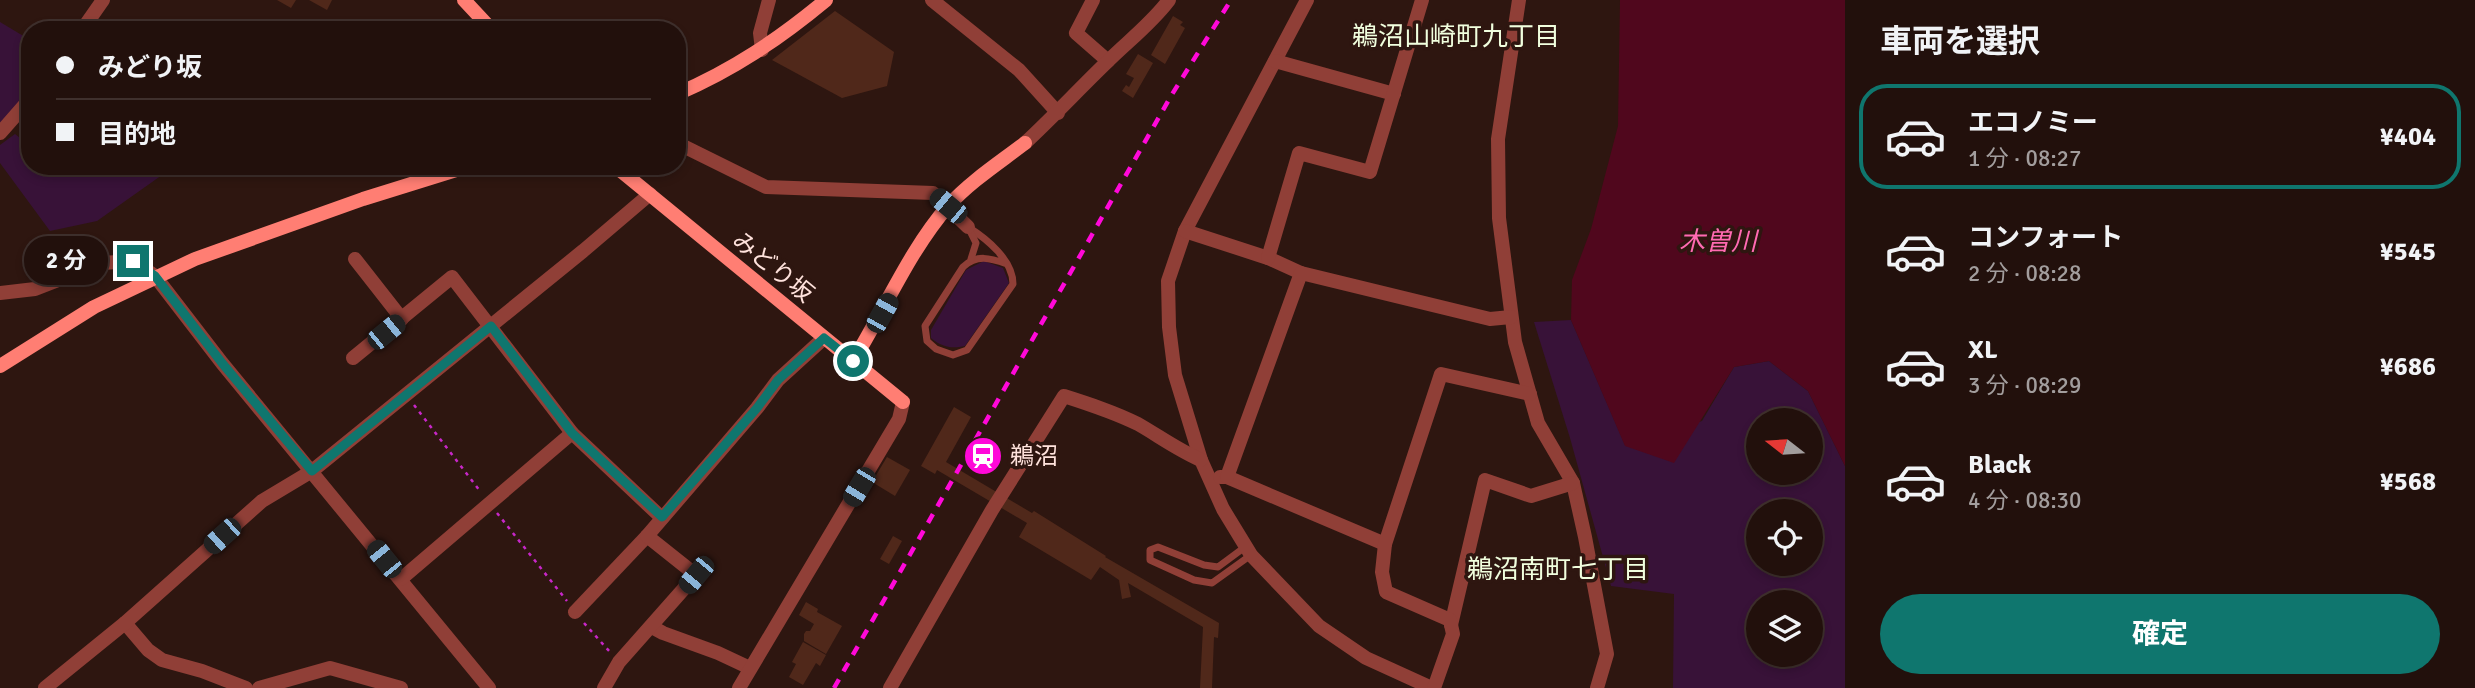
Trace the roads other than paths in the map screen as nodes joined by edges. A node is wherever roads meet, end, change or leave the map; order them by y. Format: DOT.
graph roads {
  1 [pos="103,0"];
  2 [pos="464,0"];
  3 [pos="769,0"];
  4 [pos="826,0"];
  5 [pos="932,0"];
  6 [pos="1093,0"];
  7 [pos="1169,0"];
  8 [pos="1307,0"];
  9 [pos="1422,0"];
  10 [pos="1519,0"];
  11 [pos="88,21"];
  12 [pos="484,21"];
  13 [pos="762,50"];
  14 [pos="1108,61"];
  15 [pos="1275,61"];
  16 [pos="686,90"];
  17 [pos="1394,94"];
  18 [pos="21,109"];
  19 [pos="1058,113"];
  20 [pos="0,133"];
  21 [pos="686,147"];
  22 [pos="440,175"];
  23 [pos="626,175"];
  24 [pos="650,194"];
  25 [pos="948,206"];
  26 [pos="968,227"];
  27 [pos="1185,231"];
  28 [pos="1268,258"];
  29 [pos="355,259"];
  30 [pos="971,259"];
  31 [pos="1007,264"];
  32 [pos="1301,273"];
  33 [pos="155,276"];
  34 [pos="0,293"];
  35 [pos="1510,317"];
  36 [pos="402,319"];
  37 [pos="491,326"];
  38 [pos="824,338"];
  39 [pos="353,358"];
  40 [pos="853,361"];
  41 [pos="0,366"];
  42 [pos="1530,394"];
  43 [pos="572,433"];
  44 [pos="1201,460"];
  45 [pos="312,471"];
  46 [pos="1208,477"];
  47 [pos="1227,477"];
  48 [pos="1573,483"];
  49 [pos="662,517"];
  50 [pos="646,536"];
  51 [pos="1385,544"];
  52 [pos="1248,551"];
  53 [pos="401,579"];
  54 [pos="575,612"];
  55 [pos="125,623"];
  56 [pos="1451,625"];
  57 [pos="652,627"];
  58 [pos="750,668"];
  59 [pos="46,688"];
  60 [pos="246,688"];
  61 [pos="259,688"];
  62 [pos="401,688"];
  63 [pos="489,688"];
  64 [pos="604,688"];
  65 [pos="738,688"];
  66 [pos="890,688"];
  67 [pos="1433,688"];
  68 [pos="1597,688"];
  1 -- 11 [label="street"];
  2 -- 12 [label="street"];
  3 -- 13 [label="street"];
  4 -- 13 [label="street"];
  5 -- 19 [label="street"];
  6 -- 14 [label="street"];
  7 -- 14 [label="street"];
  8 -- 15 [label="street"];
  9 -- 17 [label="street"];
  10 -- 35 [label="street"];
  13 -- 16 [label="street"];
  14 -- 19 [label="street"];
  15 -- 17 [label="street"];
  15 -- 27 [label="street"];
  17 -- 28 [label="street"];
  18 -- 20 [label="street"];
  19 -- 25 [label="street"];
  21 -- 25 [label="street"];
  22 -- 33 [label="street"];
  23 -- 24 [label="street, みどり坂"];
  24 -- 37 [label="street"];
  24 -- 38 [label="street, みどり坂"];
  25 -- 26 [label="street"];
  25 -- 40 [label="street"];
  26 -- 30 [label="lane"];
  26 -- 31 [label="lane"];
  27 -- 28 [label="street"];
  27 -- 44 [label="street"];
  28 -- 32 [label="street"];
  29 -- 36 [label="street"];
  30 -- 31 [label="lane"];
  30 -- 31 [label="lane"];
  32 -- 35 [label="street"];
  32 -- 47 [label="street"];
  33 -- 34 [label="street"];
  33 -- 41 [label="street"];
  33 -- 45 [label="street"];
  35 -- 42 [label="street"];
  36 -- 37 [label="street"];
  36 -- 39 [label="street"];
  37 -- 43 [label="street"];
  37 -- 45 [label="street"];
  38 -- 40 [label="street, みどり坂"];
  38 -- 49 [label="street"];
  40 -- 58 [label="street, みどり坂"];
  42 -- 48 [label="street"];
  42 -- 51 [label="street"];
  43 -- 49 [label="street"];
  43 -- 53 [label="street"];
  44 -- 46 [label="street"];
  44 -- 66 [label="street"];
  45 -- 53 [label="street"];
  45 -- 55 [label="street"];
  46 -- 47 [label="street"];
  46 -- 52 [label="street"];
  47 -- 51 [label="street"];
  48 -- 56 [label="street"];
  48 -- 68 [label="street"];
  49 -- 50 [label="street"];
  50 -- 54 [label="street"];
  50 -- 57 [label="street"];
  51 -- 56 [label="street"];
  52 -- 52 [label="lane"];
  52 -- 67 [label="street"];
  53 -- 63 [label="street"];
  55 -- 59 [label="street"];
  55 -- 60 [label="street"];
  56 -- 67 [label="street"];
  57 -- 58 [label="street"];
  57 -- 64 [label="street"];
  58 -- 65 [label="street"];
  61 -- 62 [label="street"];
}
